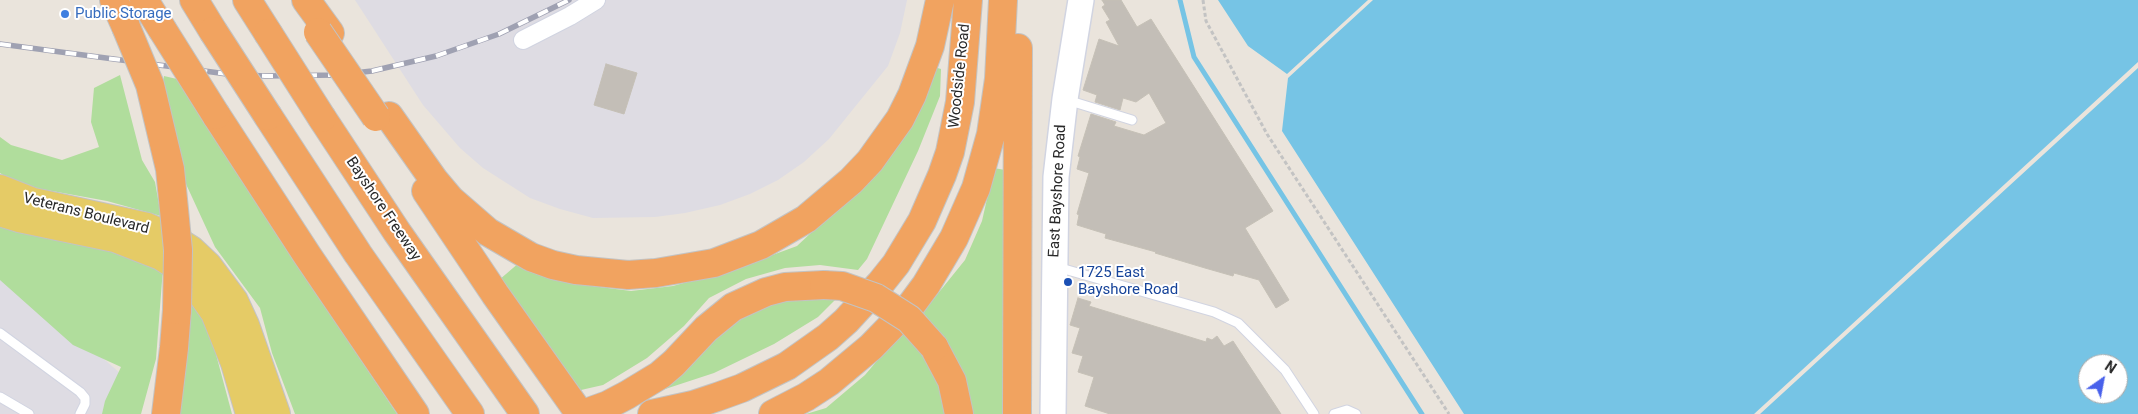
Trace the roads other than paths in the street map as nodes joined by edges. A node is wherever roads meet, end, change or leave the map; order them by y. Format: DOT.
graph roads {
  1 [pos="114,0"];
  2 [pos="144,0"];
  3 [pos="194,0"];
  4 [pos="247,0"];
  5 [pos="297,0"];
  6 [pos="306,0"];
  7 [pos="596,0"];
  8 [pos="940,0"];
  9 [pos="968,0"];
  10 [pos="1003,0"];
  11 [pos="1019,0"];
  12 [pos="1081,0"];
  13 [pos="324,33"];
  14 [pos="523,40"];
  15 [pos="1065,99"];
  16 [pos="382,116"];
  17 [pos="1132,120"];
  18 [pos="0,189"];
  19 [pos="0,212"];
  20 [pos="1054,266"];
  21 [pos="0,333"];
  22 [pos="0,397"];
  23 [pos="577,409"];
  24 [pos="524,412"];
  25 [pos="29,414"];
  26 [pos="80,414"];
  27 [pos="166,414"];
  28 [pos="250,414"];
  29 [pos="276,414"];
  30 [pos="415,414"];
  31 [pos="470,414"];
  32 [pos="652,414"];
  33 [pos="773,414"];
  34 [pos="959,414"];
  35 [pos="1017,414"];
  36 [pos="1054,414"];
  37 [pos="1314,414"];
  38 [pos="1334,414"];
  39 [pos="1356,414"];
  1 -- 27 [label="highway, bridge"];
  2 -- 30 [label="highway, bridge"];
  3 -- 31 [label="highway, bridge"];
  4 -- 24 [label="highway, Bayshore Freeway, bridge"];
  5 -- 13 [label="highway"];
  6 -- 13 [label="highway"];
  7 -- 14 [label="street"];
  8 -- 16 [label="highway"];
  9 -- 32 [label="highway, Woodside Road"];
  10 -- 33 [label="highway"];
  11 -- 35 [label="highway"];
  12 -- 15 [label="street, East Bayshore Road"];
  13 -- 16 [label="highway, bridge"];
  15 -- 17 [label="lane"];
  15 -- 20 [label="street, East Bayshore Road"];
  16 -- 23 [label="highway"];
  18 -- 29 [label="main road, Veterans Boulevard"];
  19 -- 28 [label="main road, Veterans Boulevard"];
  20 -- 36 [label="street, East Bayshore Road"];
  20 -- 37 [label="lane"];
  21 -- 26 [label="lane"];
  22 -- 25 [label="lane"];
  23 -- 34 [label="highway, bridge"];
  38 -- 39 [label="lane"];
}
